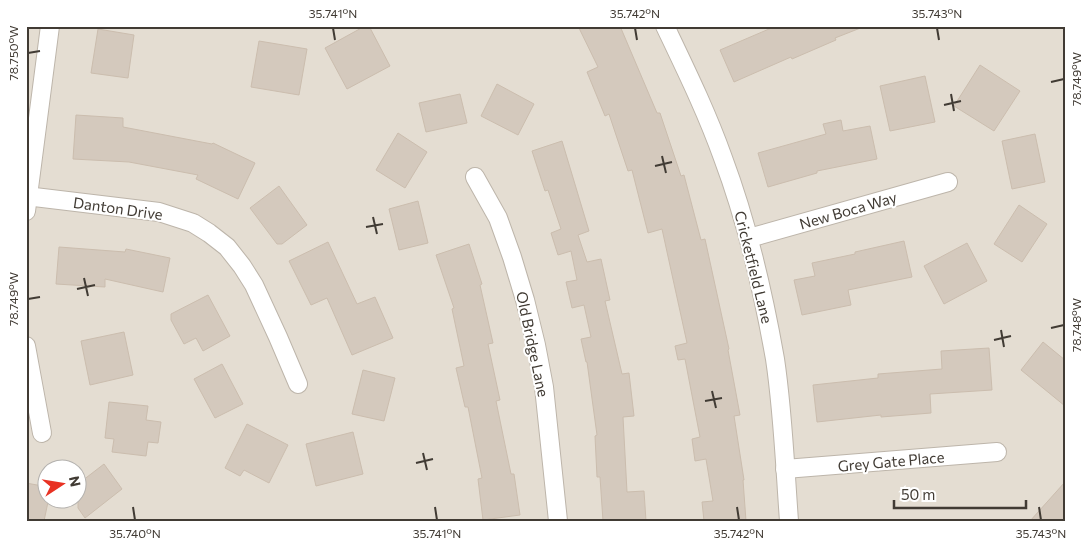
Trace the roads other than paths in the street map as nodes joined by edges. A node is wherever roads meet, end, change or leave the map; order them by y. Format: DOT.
graph roads {
  1 [pos="50,26"];
  2 [pos="665,26"];
  3 [pos="475,177"];
  4 [pos="948,182"];
  5 [pos="27,201"];
  6 [pos="749,238"];
  7 [pos="26,346"];
  8 [pos="298,384"];
  9 [pos="42,433"];
  10 [pos="997,452"];
  11 [pos="785,469"];
  12 [pos="558,521"];
  13 [pos="789,521"];
  1 -- 5 [label="street"];
  2 -- 6 [label="street, Cricketfield Lane"];
  3 -- 12 [label="street, Old Bridge Lane"];
  4 -- 6 [label="street, New Boca Way"];
  5 -- 8 [label="street, Danton Drive"];
  6 -- 11 [label="street, Cricketfield Lane"];
  7 -- 9 [label="street"];
  10 -- 11 [label="street, Grey Gate Place"];
  11 -- 13 [label="street, Cricketfield Lane"];
}
